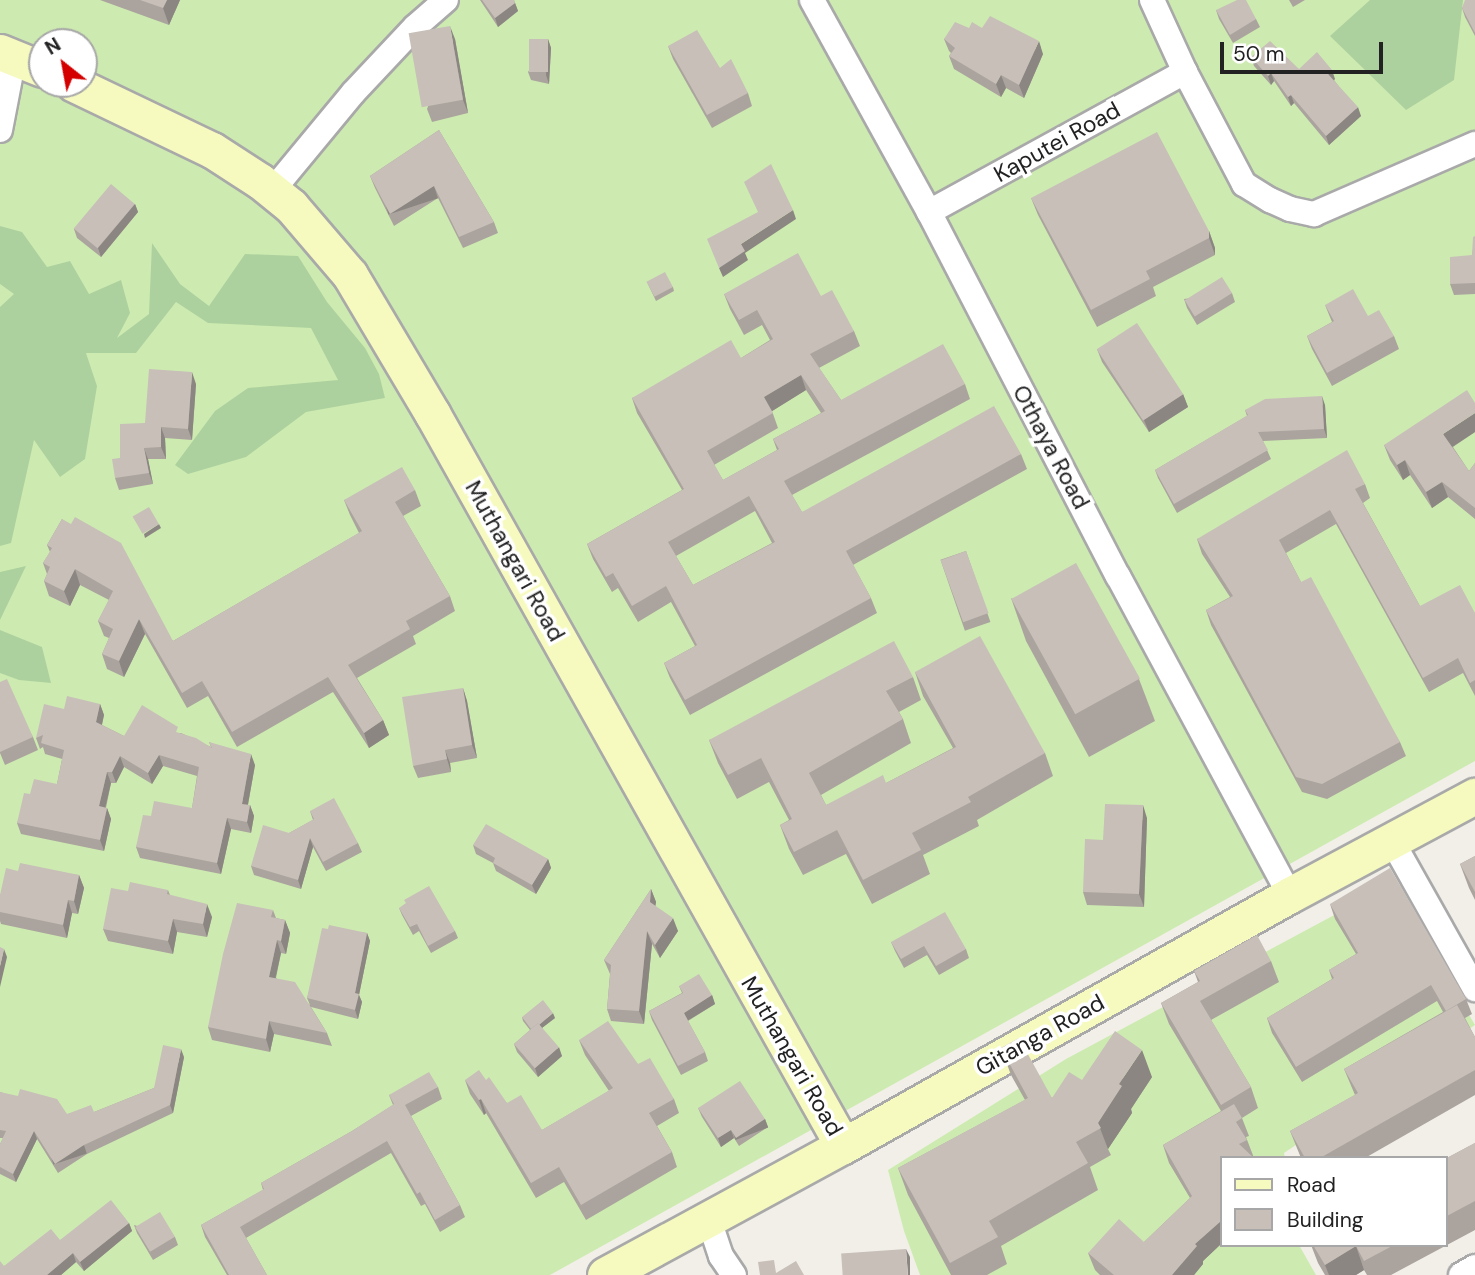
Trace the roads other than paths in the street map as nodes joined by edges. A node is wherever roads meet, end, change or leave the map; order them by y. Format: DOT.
graph roads {
  1 [pos="446,0"];
  2 [pos="812,0"];
  3 [pos="1152,0"];
  4 [pos="19,59"];
  5 [pos="1185,72"];
  6 [pos="98,95"];
  7 [pos="0,130"];
  8 [pos="1475,144"];
  9 [pos="272,191"];
  10 [pos="929,212"];
  11 [pos="1475,796"];
  12 [pos="1392,841"];
  13 [pos="1290,895"];
  14 [pos="1475,989"];
  15 [pos="843,1146"];
  16 [pos="708,1217"];
  17 [pos="1475,1267"];
  18 [pos="605,1275"];
  19 [pos="734,1275"];
  20 [pos="1461,1275"];
  1 -- 9 [label="street"];
  2 -- 10 [label="street, Othaya Road"];
  3 -- 5 [label="street"];
  4 -- 7 [label="street"];
  5 -- 8 [label="street"];
  5 -- 10 [label="street, Kaputei Road"];
  6 -- 9 [label="street, Muthangari Road"];
  9 -- 15 [label="street, Muthangari Road"];
  10 -- 13 [label="street, Othaya Road"];
  11 -- 12 [label="street, Gitanga Road"];
  12 -- 13 [label="street, Gitanga Road"];
  12 -- 14 [label="street"];
  13 -- 15 [label="street, Gitanga Road"];
  15 -- 16 [label="street, Gitanga Road"];
  16 -- 18 [label="street, Gitanga Road"];
  16 -- 19 [label="street"];
  17 -- 20 [label="street"];
}
